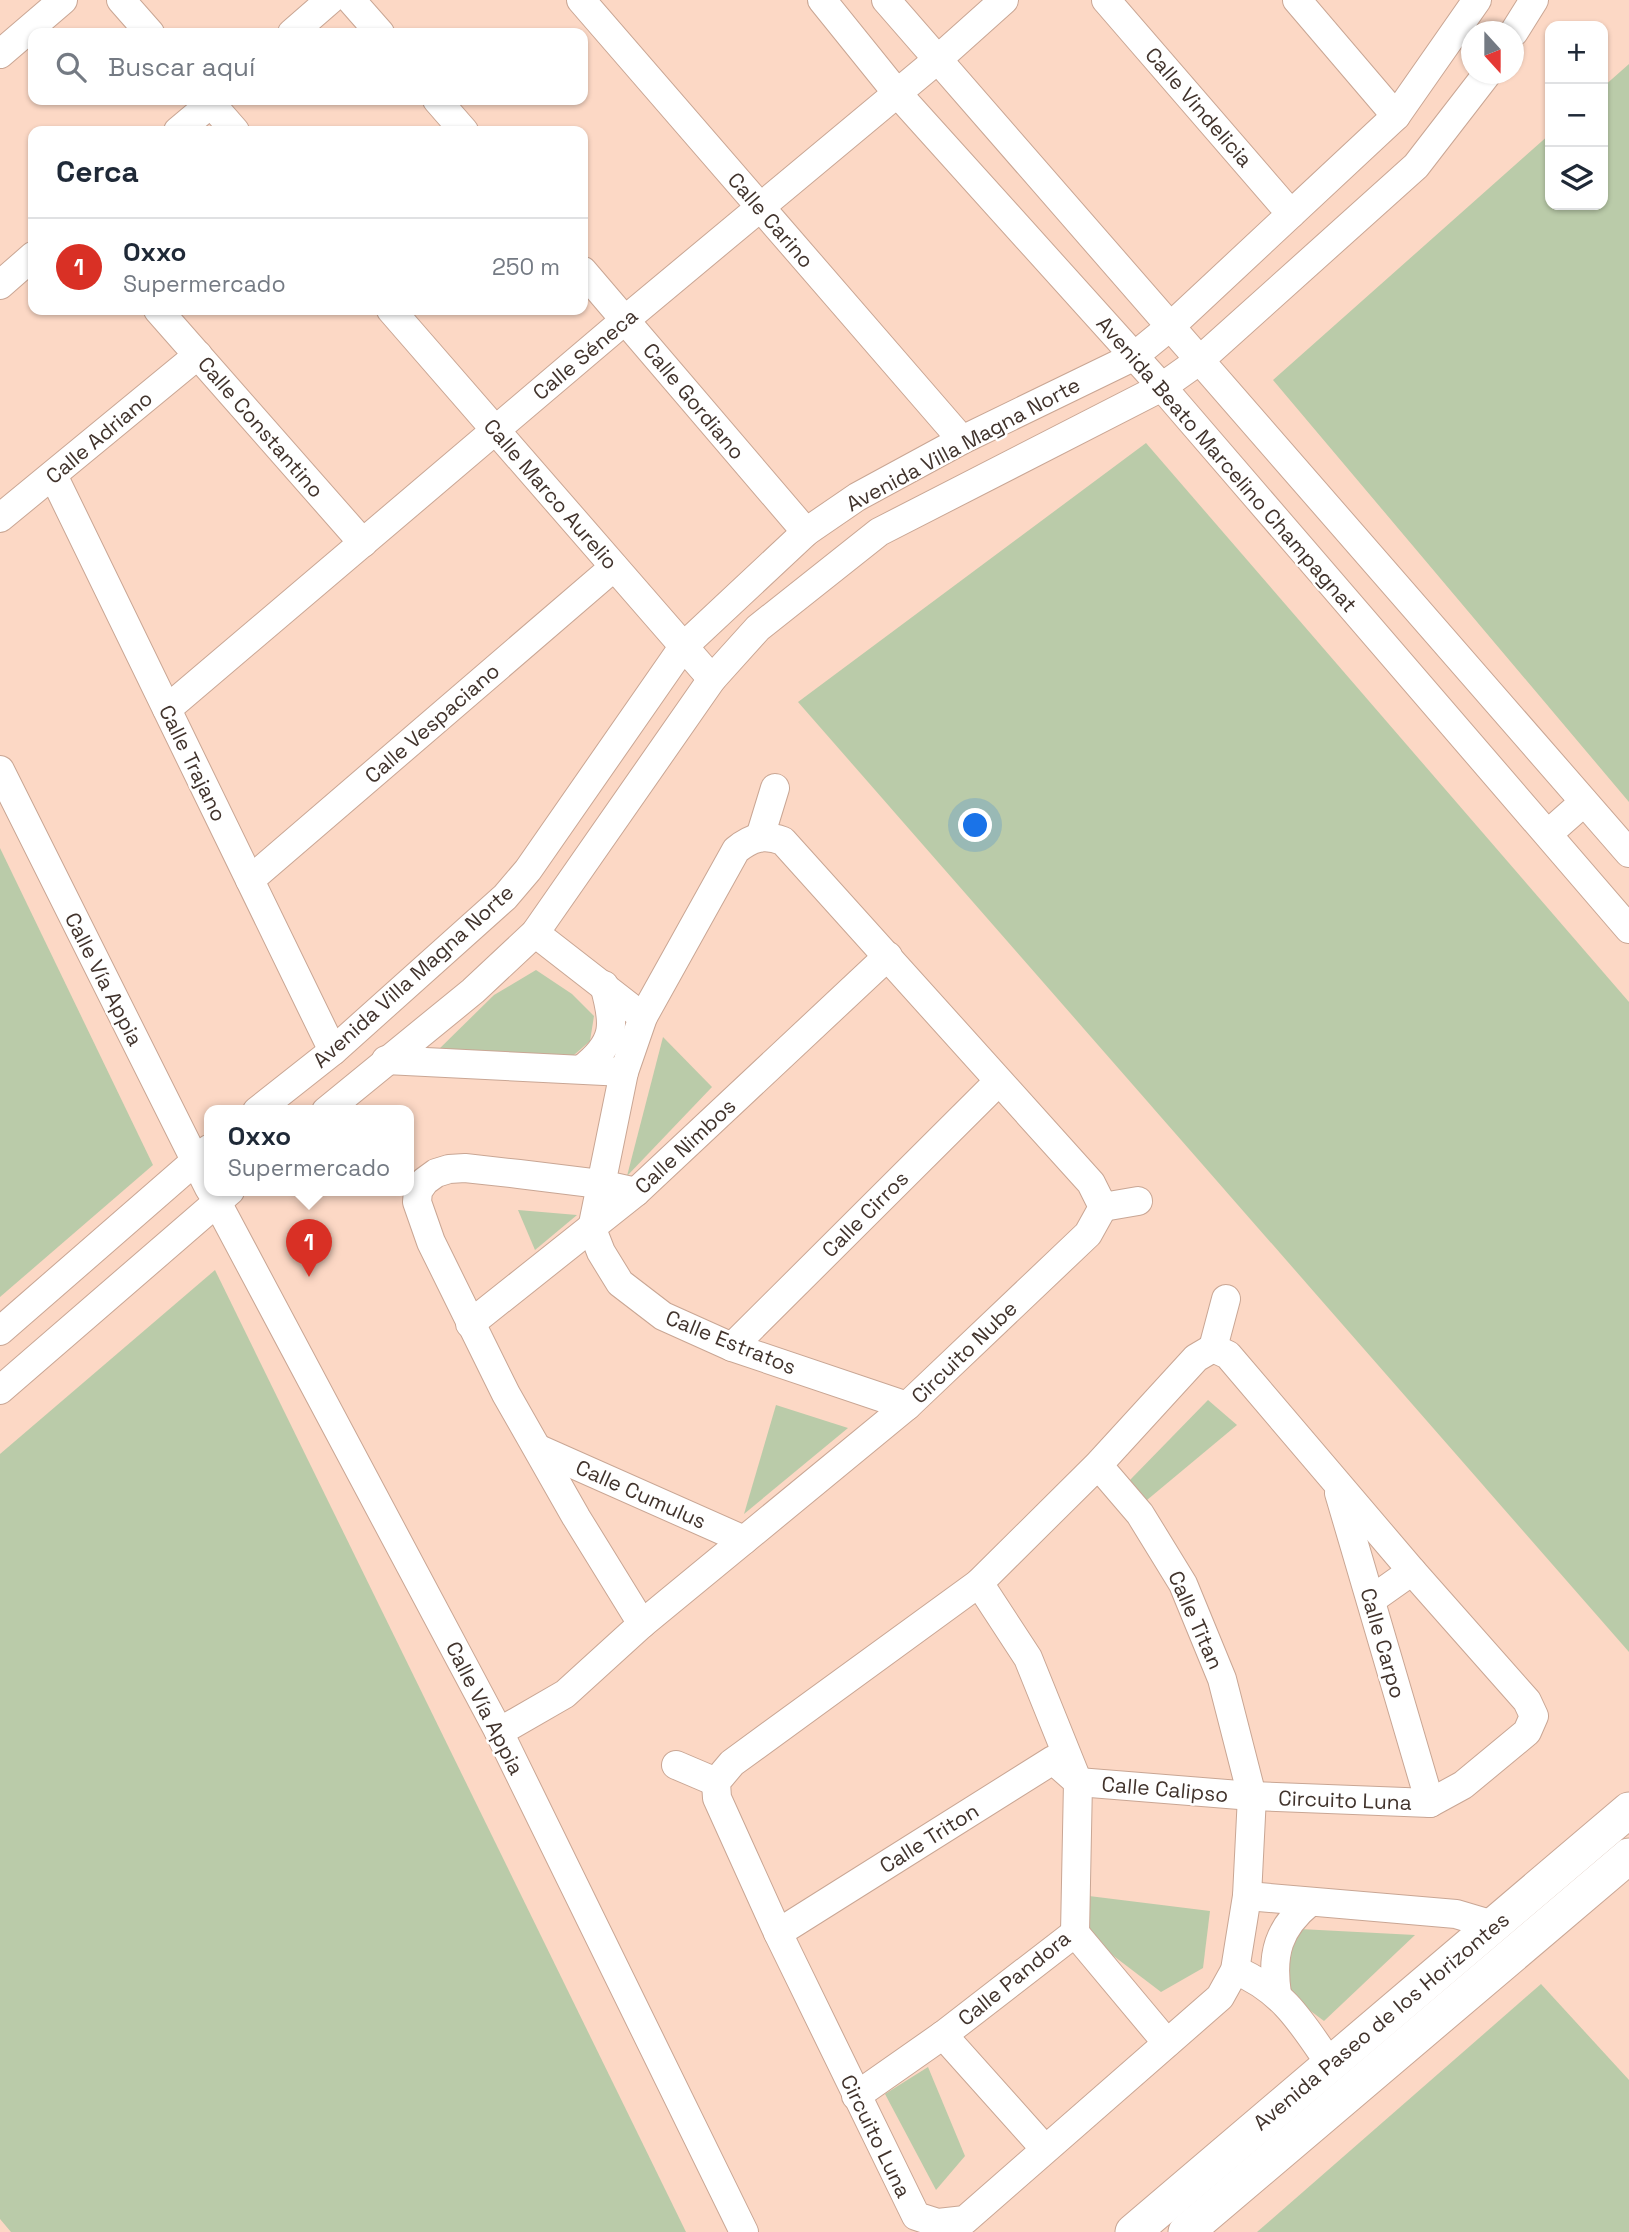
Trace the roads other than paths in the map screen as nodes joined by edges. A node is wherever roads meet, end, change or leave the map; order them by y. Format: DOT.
graph roads {
  1 [pos="62,0"];
  2 [pos="121,0"];
  3 [pos="330,0"];
  4 [pos="351,0"];
  5 [pos="581,0"];
  6 [pos="822,0"];
  7 [pos="886,0"];
  8 [pos="1004,0"];
  9 [pos="1106,0"];
  10 [pos="1297,0"];
  11 [pos="1477,0"];
  12 [pos="1534,0"];
  13 [pos="1521,21"];
  14 [pos="30,28"];
  15 [pos="146,28"];
  16 [pos="298,28"];
  17 [pos="376,28"];
  18 [pos="28,30"];
  19 [pos="0,54"];
  20 [pos="937,60"];
  21 [pos="1479,84"];
  22 [pos="897,93"];
  23 [pos="207,105"];
  24 [pos="214,105"];
  25 [pos="441,105"];
  26 [pos="1396,116"];
  27 [pos="184,126"];
  28 [pos="231,126"];
  29 [pos="460,126"];
  30 [pos="760,208"];
  31 [pos="1291,214"];
  32 [pos="28,260"];
  33 [pos="588,277"];
  34 [pos="0,285"];
  35 [pos="162,315"];
  36 [pos="395,315"];
  37 [pos="625,320"];
  38 [pos="1171,326"];
  39 [pos="198,355"];
  40 [pos="1133,356"];
  41 [pos="1200,360"];
  42 [pos="1162,387"];
  43 [pos="496,430"];
  44 [pos="962,440"];
  45 [pos="53,475"];
  46 [pos="0,518"];
  47 [pos="806,532"];
  48 [pos="363,543"];
  49 [pos="614,567"];
  50 [pos="683,646"];
  51 [pos="712,679"];
  52 [pos="167,709"];
  53 [pos="0,770"];
  54 [pos="775,788"];
  55 [pos="1584,802"];
  56 [pos="1549,834"];
  57 [pos="760,837"];
  58 [pos="1629,853"];
  59 [pos="250,880"];
  60 [pos="1629,929"];
  61 [pos="536,933"];
  62 [pos="888,956"];
  63 [pos="604,985"];
  64 [pos="643,1017"];
  65 [pos="333,1051"];
  66 [pos="386,1060"];
  67 [pos="582,1069"];
  68 [pos="624,1072"];
  69 [pos="998,1082"];
  70 [pos="265,1105"];
  71 [pos="333,1105"];
  72 [pos="202,1154"];
  73 [pos="600,1184"];
  74 [pos="414,1190"];
  75 [pos="636,1192"];
  76 [pos="414,1194"];
  77 [pos="214,1196"];
  78 [pos="219,1196"];
  79 [pos="1138,1201"];
  80 [pos="1103,1207"];
  81 [pos="592,1229"];
  82 [pos="1226,1299"];
  83 [pos="470,1324"];
  84 [pos="0,1331"];
  85 [pos="732,1347"];
  86 [pos="1213,1348"];
  87 [pos="0,1390"];
  88 [pos="907,1406"];
  89 [pos="539,1449"];
  90 [pos="1098,1465"];
  91 [pos="1336,1483"];
  92 [pos="744,1539"];
  93 [pos="1412,1571"];
  94 [pos="979,1583"];
  95 [pos="1371,1600"];
  96 [pos="642,1624"];
  97 [pos="499,1732"];
  98 [pos="676,1765"];
  99 [pos="716,1782"];
  100 [pos="1078,1782"];
  101 [pos="1252,1796"];
  102 [pos="1430,1803"];
  103 [pos="1629,1810"];
  104 [pos="1624,1868"];
  105 [pos="1247,1896"];
  106 [pos="1310,1902"];
  107 [pos="1493,1925"];
  108 [pos="778,1933"];
  109 [pos="1075,1933"];
  110 [pos="1235,1970"];
  111 [pos="1277,1994"];
  112 [pos="943,2035"];
  113 [pos="1167,2043"];
  114 [pos="1330,2064"];
  115 [pos="856,2096"];
  116 [pos="1045,2149"];
  117 [pos="936,2227"];
  118 [pos="744,2232"];
  119 [pos="1133,2232"];
  120 [pos="1186,2232"];
  1 -- 14 [label="street"];
  2 -- 15 [label="street"];
  3 -- 16 [label="street"];
  4 -- 17 [label="street"];
  5 -- 30 [label="street, Calle Carino"];
  6 -- 22 [label="street, Avenida Beato Marcelino Champagnat"];
  7 -- 20 [label="street"];
  8 -- 20 [label="street, Calle Séneca"];
  9 -- 31 [label="street, Calle Vindelicia"];
  10 -- 26 [label="street"];
  11 -- 26 [label="street, Avenida Villa Magna Norte"];
  12 -- 13 [label="street"];
  18 -- 19 [label="street"];
  20 -- 22 [label="street, Calle Séneca"];
  20 -- 38 [label="street"];
  21 -- 41 [label="street, Avenida Villa Magna Norte"];
  22 -- 30 [label="street, Calle Séneca"];
  22 -- 40 [label="street, Avenida Beato Marcelino Champagnat"];
  23 -- 27 [label="street"];
  24 -- 28 [label="street"];
  25 -- 29 [label="street"];
  26 -- 31 [label="street, Avenida Villa Magna Norte"];
  30 -- 37 [label="street, Calle Séneca"];
  30 -- 44 [label="street, Calle Carino"];
  31 -- 38 [label="street, Avenida Villa Magna Norte"];
  32 -- 34 [label="street"];
  33 -- 37 [label="street, Calle Gordiano"];
  35 -- 39 [label="street, Calle Constantino"];
  36 -- 43 [label="street, Calle Marco Aurelio"];
  37 -- 43 [label="street, Calle Séneca"];
  37 -- 47 [label="street, Calle Gordiano"];
  38 -- 40 [label="street, Avenida Villa Magna Norte"];
  38 -- 41 [label="street"];
  39 -- 45 [label="street, Calle Adriano"];
  39 -- 48 [label="street, Calle Constantino"];
  40 -- 42 [label="street, Avenida Beato Marcelino Champagnat"];
  40 -- 44 [label="street, Avenida Villa Magna Norte"];
  41 -- 42 [label="street, Avenida Villa Magna Norte"];
  41 -- 55 [label="street"];
  42 -- 51 [label="street, Avenida Villa Magna Norte"];
  42 -- 56 [label="street, Avenida Beato Marcelino Champagnat"];
  43 -- 48 [label="street, Calle Séneca"];
  43 -- 49 [label="street, Calle Marco Aurelio"];
  44 -- 47 [label="street, Avenida Villa Magna Norte"];
  45 -- 46 [label="street, Calle Adriano"];
  45 -- 52 [label="street, Calle Trajano"];
  47 -- 50 [label="street, Avenida Villa Magna Norte"];
  48 -- 52 [label="street, Calle Séneca"];
  49 -- 50 [label="street, Calle Marco Aurelio"];
  49 -- 59 [label="street, Calle Vespaciano"];
  50 -- 51 [label="street, Calle Marco Aurelio"];
  50 -- 65 [label="street, Avenida Villa Magna Norte"];
  51 -- 61 [label="street, Avenida Villa Magna Norte"];
  52 -- 59 [label="street, Calle Trajano"];
  53 -- 72 [label="street, Calle Vía Appia"];
  54 -- 57 [label="street"];
  55 -- 56 [label="street"];
  55 -- 58 [label="street"];
  56 -- 60 [label="street, Avenida Beato Marcelino Champagnat"];
  57 -- 62 [label="street"];
  57 -- 64 [label="street"];
  59 -- 65 [label="street, Calle Trajano"];
  61 -- 63 [label="street"];
  61 -- 66 [label="street, Avenida Villa Magna Norte"];
  62 -- 69 [label="street"];
  62 -- 75 [label="street, Calle Nimbos"];
  63 -- 64 [label="street"];
  63 -- 67 [label="street"];
  64 -- 68 [label="street"];
  65 -- 70 [label="street, Avenida Villa Magna Norte"];
  66 -- 67 [label="street"];
  66 -- 71 [label="street, Avenida Villa Magna Norte"];
  67 -- 68 [label="street"];
  68 -- 73 [label="street"];
  69 -- 80 [label="street"];
  69 -- 85 [label="street, Calle Cirros"];
  72 -- 84 [label="street"];
  73 -- 74 [label="street"];
  73 -- 75 [label="street"];
  73 -- 81 [label="street"];
  75 -- 81 [label="street, Calle Nimbos"];
  76 -- 83 [label="street"];
  77 -- 87 [label="street"];
  78 -- 97 [label="street, Calle Vía Appia"];
  79 -- 80 [label="street"];
  80 -- 88 [label="street, Circuito Nube"];
  81 -- 83 [label="street, Calle Nimbos"];
  81 -- 85 [label="street, Calle Estratos"];
  82 -- 86 [label="street"];
  83 -- 89 [label="street"];
  85 -- 88 [label="street, Calle Estratos"];
  86 -- 90 [label="street"];
  86 -- 91 [label="street, Circuito Luna"];
  88 -- 92 [label="street, Circuito Nube"];
  89 -- 92 [label="street, Calle Cumulus"];
  89 -- 96 [label="street"];
  90 -- 94 [label="street"];
  90 -- 101 [label="street, Calle Titan"];
  91 -- 93 [label="street, Circuito Luna"];
  91 -- 95 [label="street, Calle Carpo"];
  92 -- 96 [label="street, Circuito Nube"];
  93 -- 95 [label="street"];
  93 -- 102 [label="street, Circuito Luna"];
  94 -- 99 [label="street"];
  94 -- 100 [label="street, Calle Pandora"];
  95 -- 102 [label="street, Calle Carpo"];
  96 -- 97 [label="street, Circuito Nube"];
  97 -- 118 [label="street, Calle Vía Appia"];
  98 -- 99 [label="street"];
  99 -- 108 [label="street, Circuito Luna"];
  100 -- 101 [label="street, Calle Calipso"];
  100 -- 108 [label="street, Calle Triton"];
  100 -- 109 [label="street, Calle Pandora"];
  101 -- 102 [label="street, Circuito Luna"];
  101 -- 105 [label="street, Circuito Luna"];
  103 -- 107 [label="main road, Avenida Paseo de los Horizontes"];
  104 -- 120 [label="main road, Avenida Paseo de los Horizontes"];
  105 -- 106 [label="street"];
  105 -- 110 [label="street, Circuito Luna"];
  106 -- 107 [label="street"];
  106 -- 111 [label="street"];
  107 -- 114 [label="main road, Avenida Paseo de los Horizontes"];
  108 -- 115 [label="street, Circuito Luna"];
  109 -- 112 [label="street, Calle Pandora"];
  109 -- 113 [label="street"];
  110 -- 111 [label="street"];
  110 -- 113 [label="street, Circuito Luna"];
  111 -- 114 [label="street"];
  112 -- 115 [label="street, Calle Pandora"];
  112 -- 116 [label="street"];
  113 -- 116 [label="street, Circuito Luna"];
  114 -- 119 [label="main road, Avenida Paseo de los Horizontes"];
  115 -- 117 [label="street, Circuito Luna"];
  116 -- 117 [label="street, Circuito Luna"];
}
